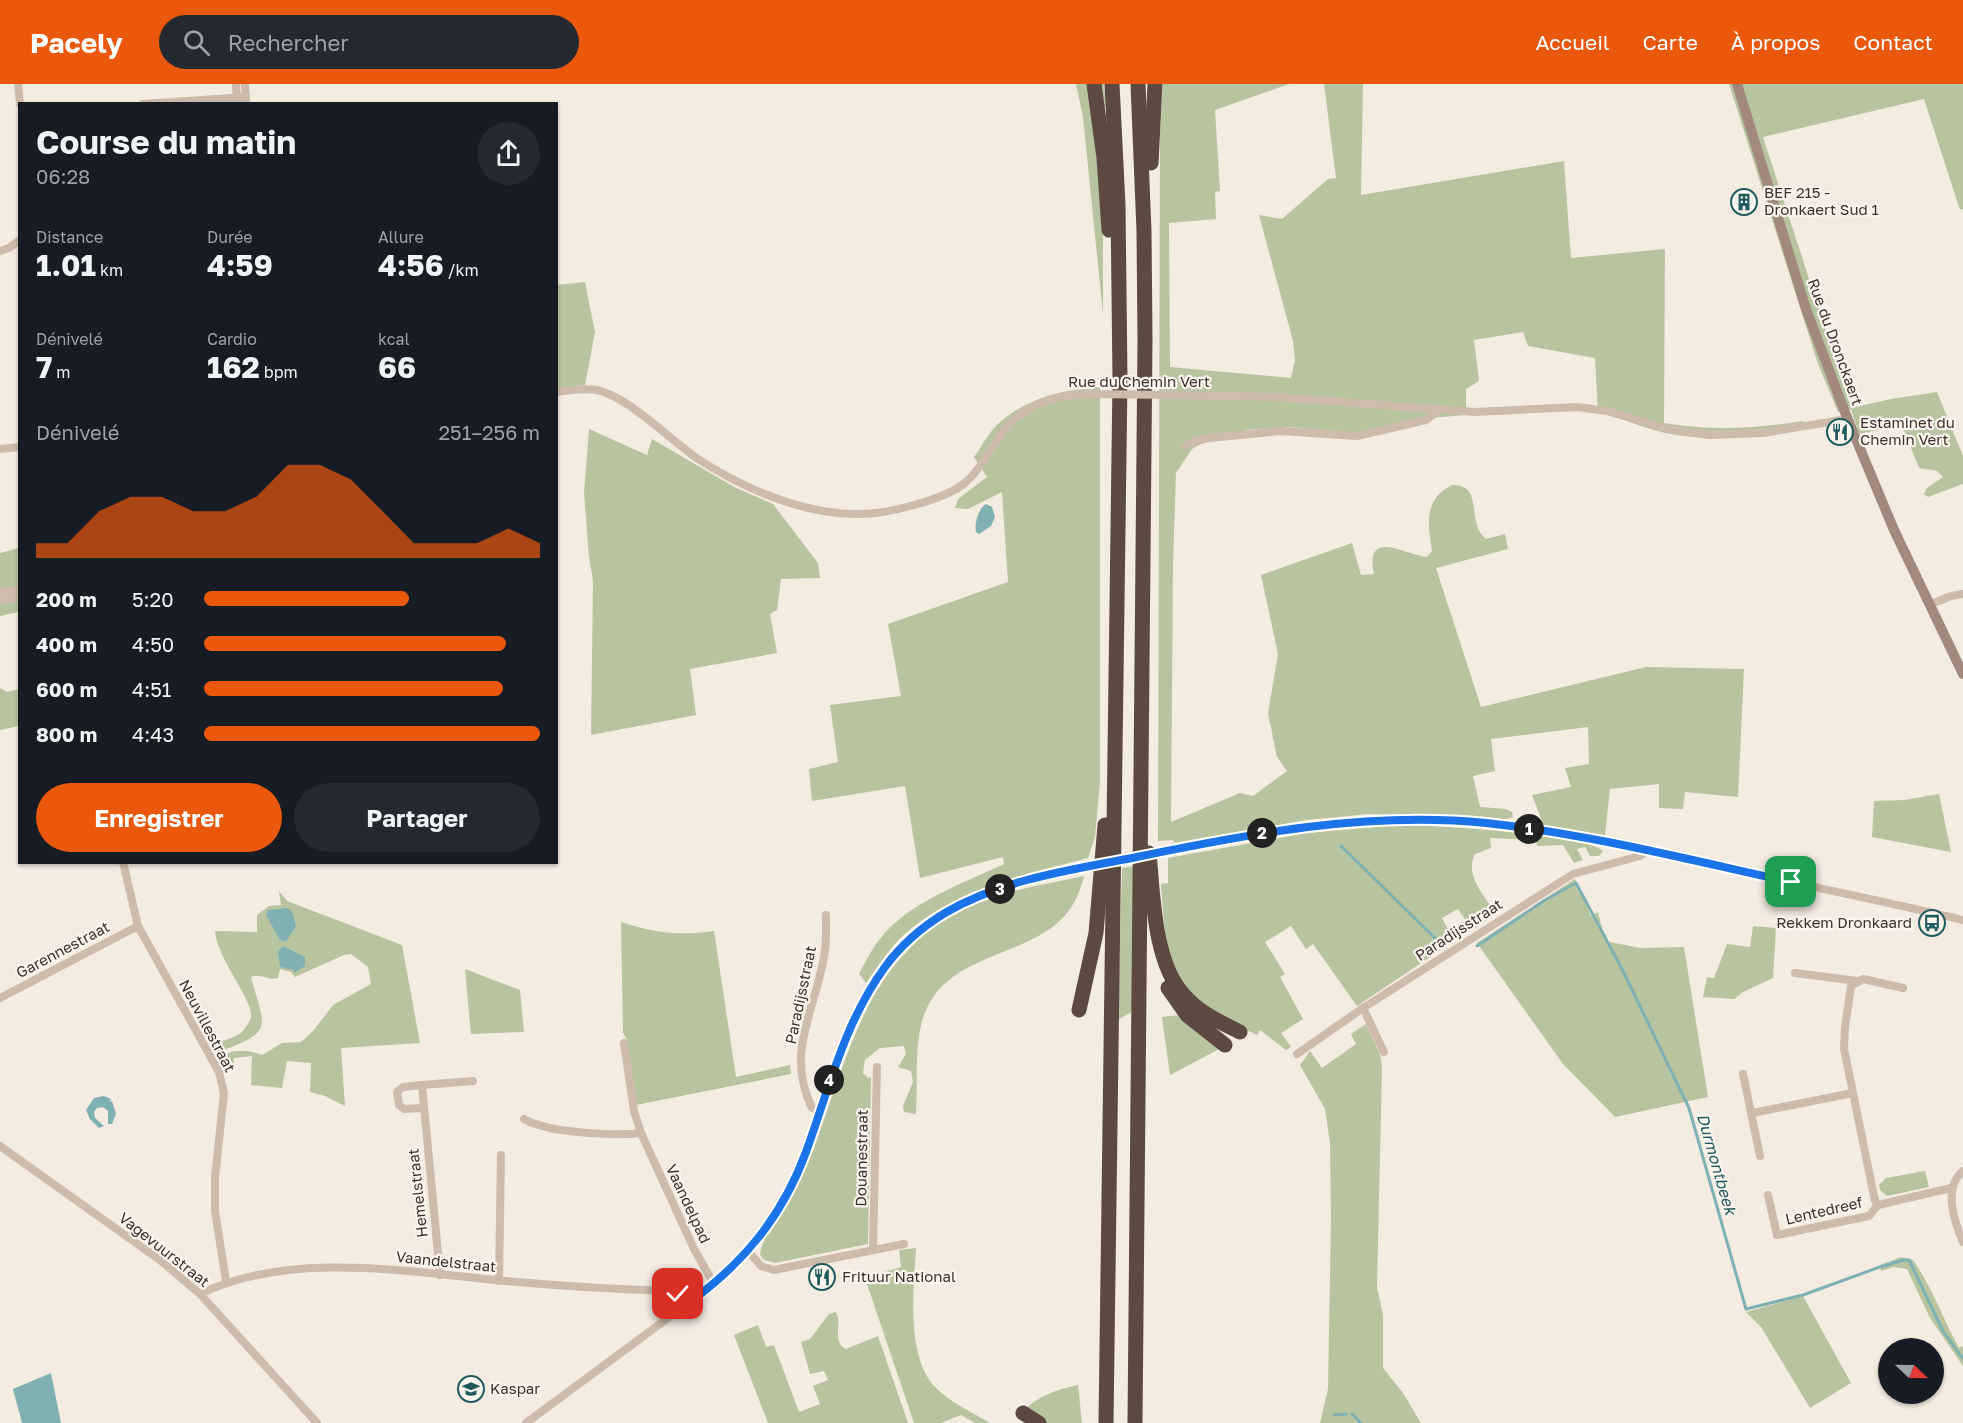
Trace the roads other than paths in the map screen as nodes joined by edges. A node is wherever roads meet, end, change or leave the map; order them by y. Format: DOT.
graph roads {
  1 [pos="18,84"];
  2 [pos="236,84"];
  3 [pos="245,84"];
  4 [pos="1094,84"];
  5 [pos="1112,84"];
  6 [pos="1137,84"];
  7 [pos="1155,84"];
  8 [pos="1737,84"];
  9 [pos="241,100"];
  10 [pos="20,102"];
  11 [pos="192,102"];
  12 [pos="18,241"];
  13 [pos="0,251"];
  14 [pos="1145,265"];
  15 [pos="1120,347"];
  16 [pos="558,392"];
  17 [pos="1439,411"];
  18 [pos="1847,419"];
  19 [pos="1185,446"];
  20 [pos="18,447"];
  21 [pos="0,449"];
  22 [pos="18,589"];
  23 [pos="0,592"];
  24 [pos="1963,594"];
  25 [pos="18,597"];
  26 [pos="0,600"];
  27 [pos="1929,605"];
  28 [pos="1961,670"];
  29 [pos="1116,736"];
  30 [pos="1141,765"];
  31 [pos="1149,849"];
  32 [pos="1647,851"];
  33 [pos="123,864"];
  34 [pos="826,915"];
  35 [pos="1963,920"];
  36 [pos="138,926"];
  37 [pos="1795,973"];
  38 [pos="1857,981"];
  39 [pos="1903,988"];
  40 [pos="0,998"];
  41 [pos="1363,1008"];
  42 [pos="1079,1010"];
  43 [pos="1240,1032"];
  44 [pos="624,1043"];
  45 [pos="1224,1045"];
  46 [pos="1384,1052"];
  47 [pos="1297,1054"];
  48 [pos="877,1067"];
  49 [pos="1743,1074"];
  50 [pos="473,1082"];
  51 [pos="422,1085"];
  52 [pos="1853,1093"];
  53 [pos="423,1108"];
  54 [pos="819,1110"];
  55 [pos="1752,1113"];
  56 [pos="524,1119"];
  57 [pos="641,1133"];
  58 [pos="0,1146"];
  59 [pos="501,1155"];
  60 [pos="1760,1156"];
  61 [pos="1963,1171"];
  62 [pos="1951,1188"];
  63 [pos="1768,1195"];
  64 [pos="1878,1204"];
  65 [pos="1963,1242"];
  66 [pos="904,1244"];
  67 [pos="873,1249"];
  68 [pos="748,1251"];
  69 [pos="440,1275"];
  70 [pos="226,1281"];
  71 [pos="499,1281"];
  72 [pos="714,1284"];
  73 [pos="200,1294"];
  74 [pos="687,1304"];
  75 [pos="1023,1413"];
  76 [pos="317,1423"];
  77 [pos="526,1423"];
  78 [pos="1039,1423"];
  79 [pos="1106,1423"];
  80 [pos="1135,1423"];
  1 -- 10 [label="street"];
  2 -- 9 [label="street"];
  3 -- 9 [label="street"];
  4 -- 15 [label="highway"];
  5 -- 15 [label="highway"];
  6 -- 14 [label="highway"];
  7 -- 14 [label="highway"];
  8 -- 18 [label="main road, Rue du Dronckaert"];
  9 -- 11 [label="street"];
  12 -- 13 [label="street"];
  14 -- 30 [label="highway"];
  15 -- 29 [label="highway"];
  16 -- 17 [label="street, Rue du Chemin Vert, bridge"];
  17 -- 18 [label="street, Rue du Chemin Vert"];
  17 -- 19 [label="street, Rue du Chemin Vert"];
  18 -- 27 [label="main road, Rue du Dronckaert"];
  20 -- 21 [label="street"];
  22 -- 23 [label="street"];
  24 -- 27 [label="street"];
  25 -- 26 [label="street"];
  27 -- 28 [label="main road, Rue du Dronckaert"];
  29 -- 42 [label="highway"];
  29 -- 79 [label="highway"];
  30 -- 31 [label="highway"];
  30 -- 80 [label="highway"];
  31 -- 43 [label="highway"];
  31 -- 45 [label="highway"];
  32 -- 35 [label="street"];
  32 -- 41 [label="street, Paradijsstraat"];
  32 -- 54 [label="street, bridge"];
  33 -- 36 [label="street, Neuvillestraat"];
  34 -- 54 [label="street, Paradijsstraat"];
  36 -- 40 [label="street, Garennestraat"];
  36 -- 70 [label="street, Neuvillestraat"];
  37 -- 38 [label="street"];
  38 -- 39 [label="street"];
  38 -- 52 [label="street, Lentedreef"];
  41 -- 46 [label="street"];
  41 -- 47 [label="street, Paradijsstraat"];
  44 -- 57 [label="street, Vaandelpad"];
  48 -- 67 [label="street, Douanestraat"];
  49 -- 55 [label="street"];
  50 -- 51 [label="street"];
  51 -- 53 [label="street, Hemelstraat"];
  51 -- 53 [label="street"];
  52 -- 55 [label="street"];
  52 -- 64 [label="street, Lentedreef"];
  53 -- 69 [label="street, Hemelstraat"];
  54 -- 68 [label="street"];
  55 -- 60 [label="street"];
  56 -- 57 [label="street"];
  57 -- 72 [label="street, Vaandelpad"];
  58 -- 73 [label="street, Vagevuurstraat"];
  59 -- 71 [label="street"];
  61 -- 62 [label="street"];
  62 -- 64 [label="street, Lentedreef"];
  62 -- 65 [label="street"];
  63 -- 64 [label="street, Lentedreef"];
  66 -- 67 [label="street"];
  67 -- 68 [label="street"];
  68 -- 72 [label="street"];
  69 -- 70 [label="street, Vaandelstraat"];
  69 -- 71 [label="street, Vaandelstraat"];
  70 -- 73 [label="street, Vaandelstraat"];
  71 -- 74 [label="street, Vaandelstraat"];
  72 -- 74 [label="street"];
  73 -- 76 [label="street, Vagevuurstraat"];
  74 -- 77 [label="street"];
  75 -- 78 [label="highway"];
}
